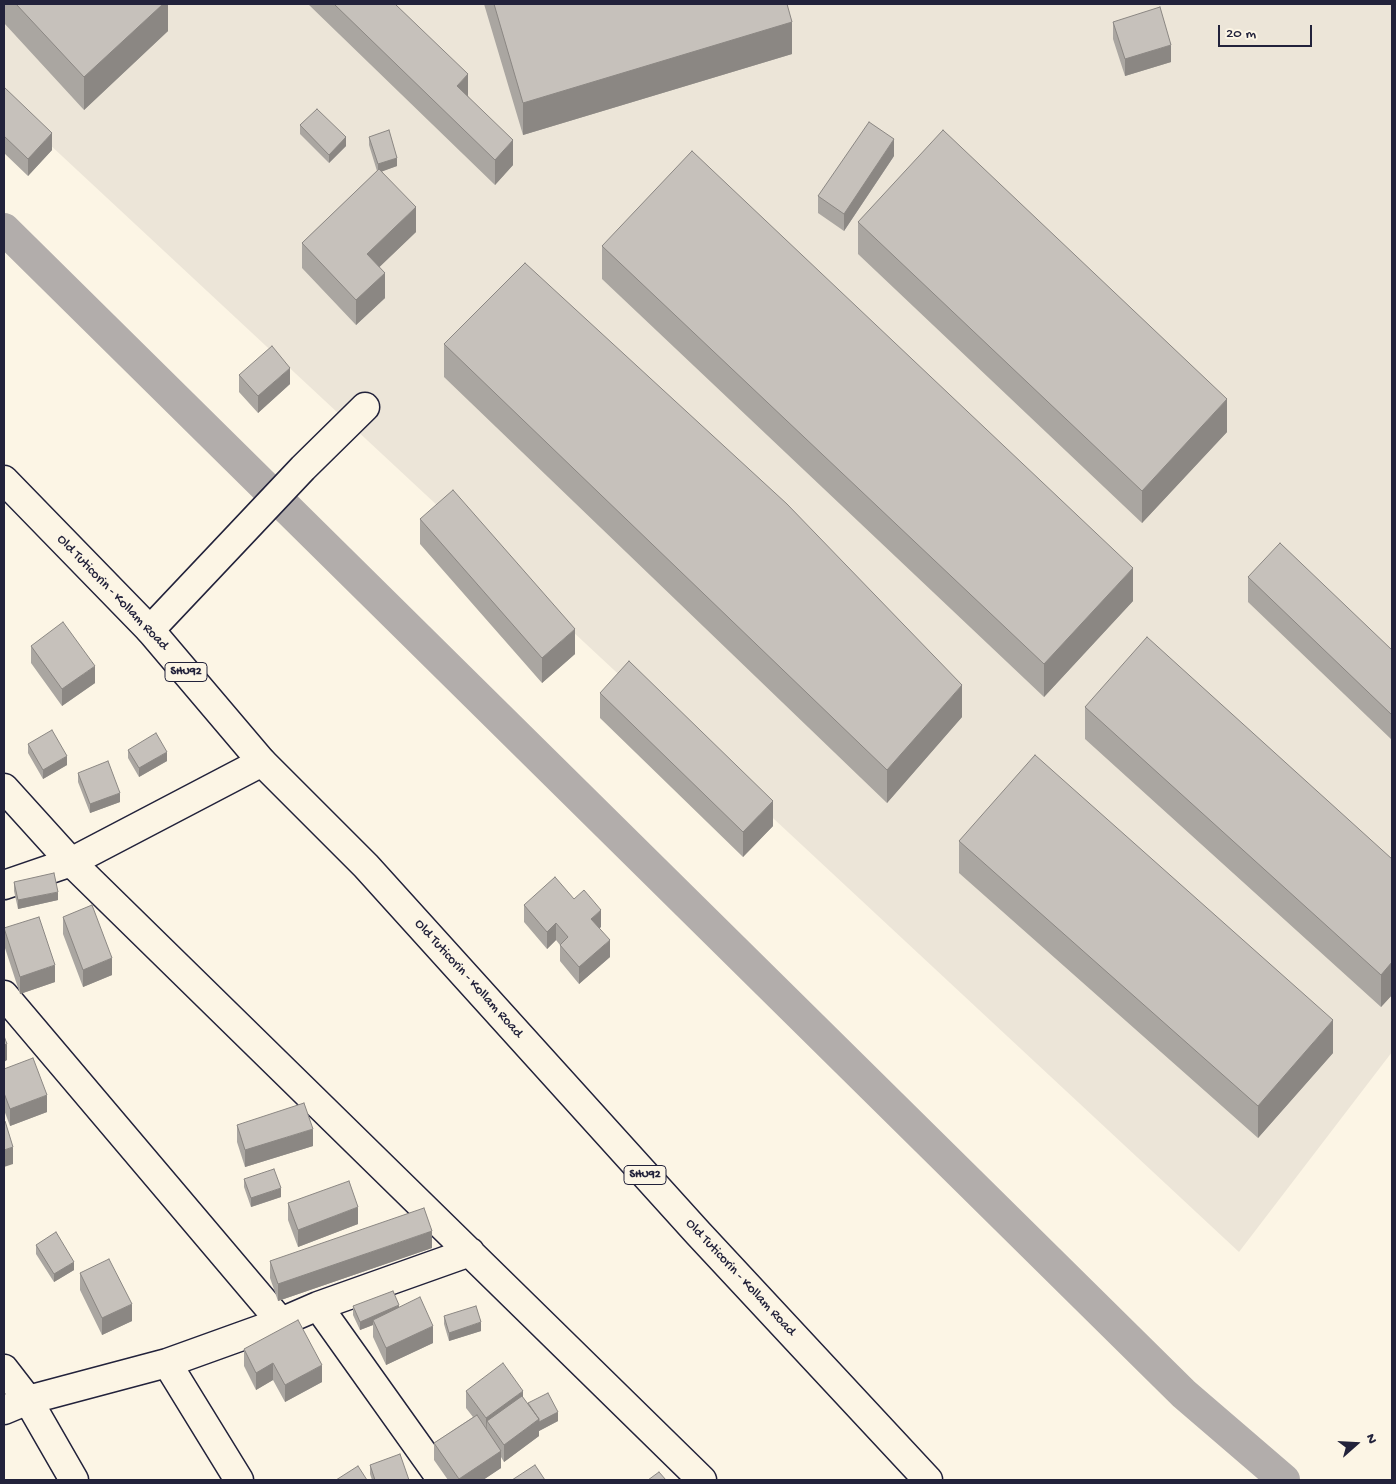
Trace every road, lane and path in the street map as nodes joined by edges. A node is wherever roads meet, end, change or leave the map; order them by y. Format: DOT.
graph roads {
  1 [pos="365,407"];
  2 [pos="4,480"];
  3 [pos="150,630"];
  4 [pos="262,762"];
  5 [pos="4,788"];
  6 [pos="71,862"];
  7 [pos="4,885"];
  8 [pos="4,995"];
  9 [pos="470,1252"];
  10 [pos="318,1306"];
  11 [pos="281,1322"];
  12 [pos="166,1363"];
  13 [pos="4,1368"];
  14 [pos="16,1405"];
  15 [pos="74,1480"];
  16 [pos="239,1480"];
  17 [pos="442,1480"];
  18 [pos="702,1480"];
  19 [pos="928,1480"];
  1 -- 3 [label="street"];
  2 -- 3 [label="street, Old Tuticorin - Kollam Road / SHU92"];
  3 -- 4 [label="street, Old Tuticorin - Kollam Road / SHU92"];
  4 -- 6 [label="street"];
  4 -- 19 [label="street, Old Tuticorin - Kollam Road / SHU92"];
  5 -- 6 [label="street"];
  6 -- 7 [label="street"];
  6 -- 9 [label="street"];
  8 -- 11 [label="street"];
  9 -- 10 [label="street"];
  9 -- 18 [label="street"];
  10 -- 11 [label="street"];
  10 -- 17 [label="street"];
  11 -- 12 [label="street"];
  12 -- 14 [label="street"];
  12 -- 16 [label="street"];
  13 -- 14 [label="street"];
  14 -- 15 [label="street"];
}
